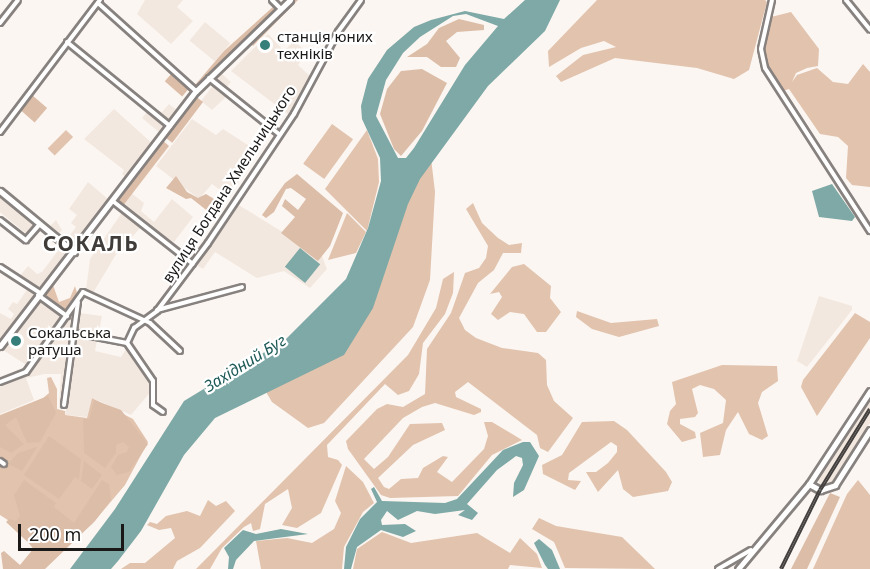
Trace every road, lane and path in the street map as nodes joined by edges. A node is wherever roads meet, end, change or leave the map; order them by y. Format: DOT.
graph roads {
  1 [pos="18,0"];
  2 [pos="272,0"];
  3 [pos="290,0"];
  4 [pos="772,0"];
  5 [pos="846,0"];
  6 [pos="99,1"];
  7 [pos="359,1"];
  8 [pos="281,9"];
  9 [pos="0,14"];
  10 [pos="4,18"];
  11 [pos="0,23"];
  12 [pos="870,30"];
  13 [pos="67,42"];
  14 [pos="209,77"];
  15 [pos="196,91"];
  16 [pos="170,126"];
  17 [pos="0,132"];
  18 [pos="279,134"];
  19 [pos="0,191"];
  20 [pos="114,202"];
  21 [pos="0,219"];
  22 [pos="40,224"];
  23 [pos="870,231"];
  24 [pos="74,252"];
  25 [pos="193,264"];
  26 [pos="0,267"];
  27 [pos="242,287"];
  28 [pos="39,294"];
  29 [pos="78,301"];
  30 [pos="157,311"];
  31 [pos="67,316"];
  32 [pos="143,322"];
  33 [pos="75,333"];
  34 [pos="128,343"];
  35 [pos="0,345"];
  36 [pos="180,351"];
  37 [pos="0,382"];
  38 [pos="870,390"];
  39 [pos="64,405"];
  40 [pos="163,412"];
  41 [pos="870,430"];
  42 [pos="809,484"];
  43 [pos="751,550"];
  44 [pos="718,569"];
  45 [pos="738,569"];
  1 -- 10 [label="street"];
  2 -- 8 [label="street"];
  3 -- 8 [label="street"];
  4 -- 23 [label="street"];
  5 -- 12 [label="street"];
  6 -- 13 [label="street"];
  6 -- 15 [label="street"];
  7 -- 18 [label="street, вулиця Богдана Хмельницького"];
  8 -- 14 [label="street"];
  9 -- 10 [label="street"];
  10 -- 11 [label="street"];
  13 -- 16 [label="street"];
  13 -- 17 [label="street"];
  14 -- 15 [label="street"];
  14 -- 18 [label="street"];
  15 -- 16 [label="street"];
  16 -- 20 [label="street"];
  18 -- 25 [label="street, вулиця Богдана Хмельницького"];
  19 -- 22 [label="street"];
  20 -- 24 [label="street"];
  20 -- 25 [label="street"];
  21 -- 22 [label="street"];
  22 -- 24 [label="street"];
  24 -- 28 [label="street"];
  25 -- 30 [label="street, вулиця Богдана Хмельницького"];
  26 -- 28 [label="street"];
  27 -- 30 [label="street"];
  28 -- 31 [label="street"];
  28 -- 35 [label="street"];
  29 -- 31 [label="street"];
  29 -- 32 [label="street"];
  29 -- 33 [label="street"];
  30 -- 32 [label="street, вулиця Богдана Хмельницького"];
  31 -- 37 [label="street"];
  32 -- 34 [label="street, вулиця Богдана Хмельницького"];
  32 -- 36 [label="street"];
  33 -- 34 [label="street"];
  33 -- 39 [label="street"];
  34 -- 40 [label="street"];
  38 -- 42 [label="street"];
  41 -- 42 [label="street"];
  42 -- 43 [label="street"];
  43 -- 44 [label="street"];
  43 -- 45 [label="street"];
}
